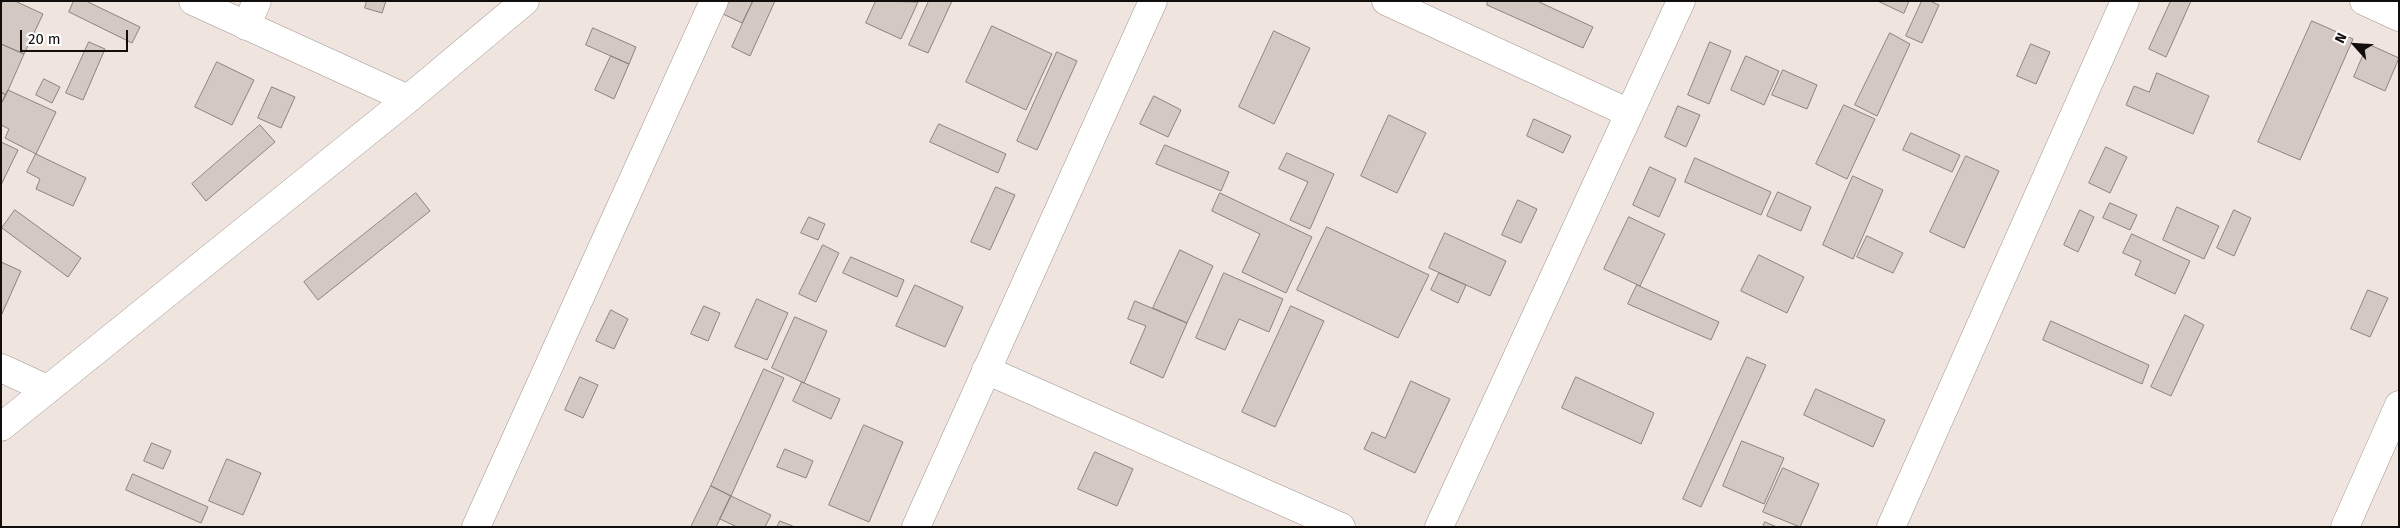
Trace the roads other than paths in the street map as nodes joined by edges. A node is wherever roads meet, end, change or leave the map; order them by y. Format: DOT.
graph roads {
  1 [pos="193,1"];
  2 [pos="257,1"];
  3 [pos="525,1"];
  4 [pos="714,1"];
  5 [pos="1153,1"];
  6 [pos="1386,1"];
  7 [pos="1681,1"];
  8 [pos="2124,1"];
  9 [pos="2364,1"];
  10 [pos="2399,17"];
  11 [pos="246,26"];
  12 [pos="408,99"];
  13 [pos="1629,113"];
  14 [pos="1,368"];
  15 [pos="986,370"];
  16 [pos="47,388"];
  17 [pos="2399,405"];
  18 [pos="1,427"];
  19 [pos="476,527"];
  20 [pos="916,527"];
  21 [pos="1341,527"];
  22 [pos="1439,527"];
  23 [pos="1891,527"];
  24 [pos="2345,527"];
  1 -- 11 [label="street"];
  2 -- 11 [label="street"];
  3 -- 12 [label="street"];
  4 -- 19 [label="street"];
  5 -- 15 [label="street"];
  6 -- 13 [label="street"];
  7 -- 13 [label="street"];
  8 -- 23 [label="street"];
  9 -- 10 [label="street"];
  11 -- 12 [label="street"];
  12 -- 16 [label="street"];
  13 -- 22 [label="street"];
  14 -- 16 [label="street"];
  15 -- 20 [label="street"];
  15 -- 21 [label="street"];
  16 -- 18 [label="street"];
  17 -- 24 [label="street"];
}
